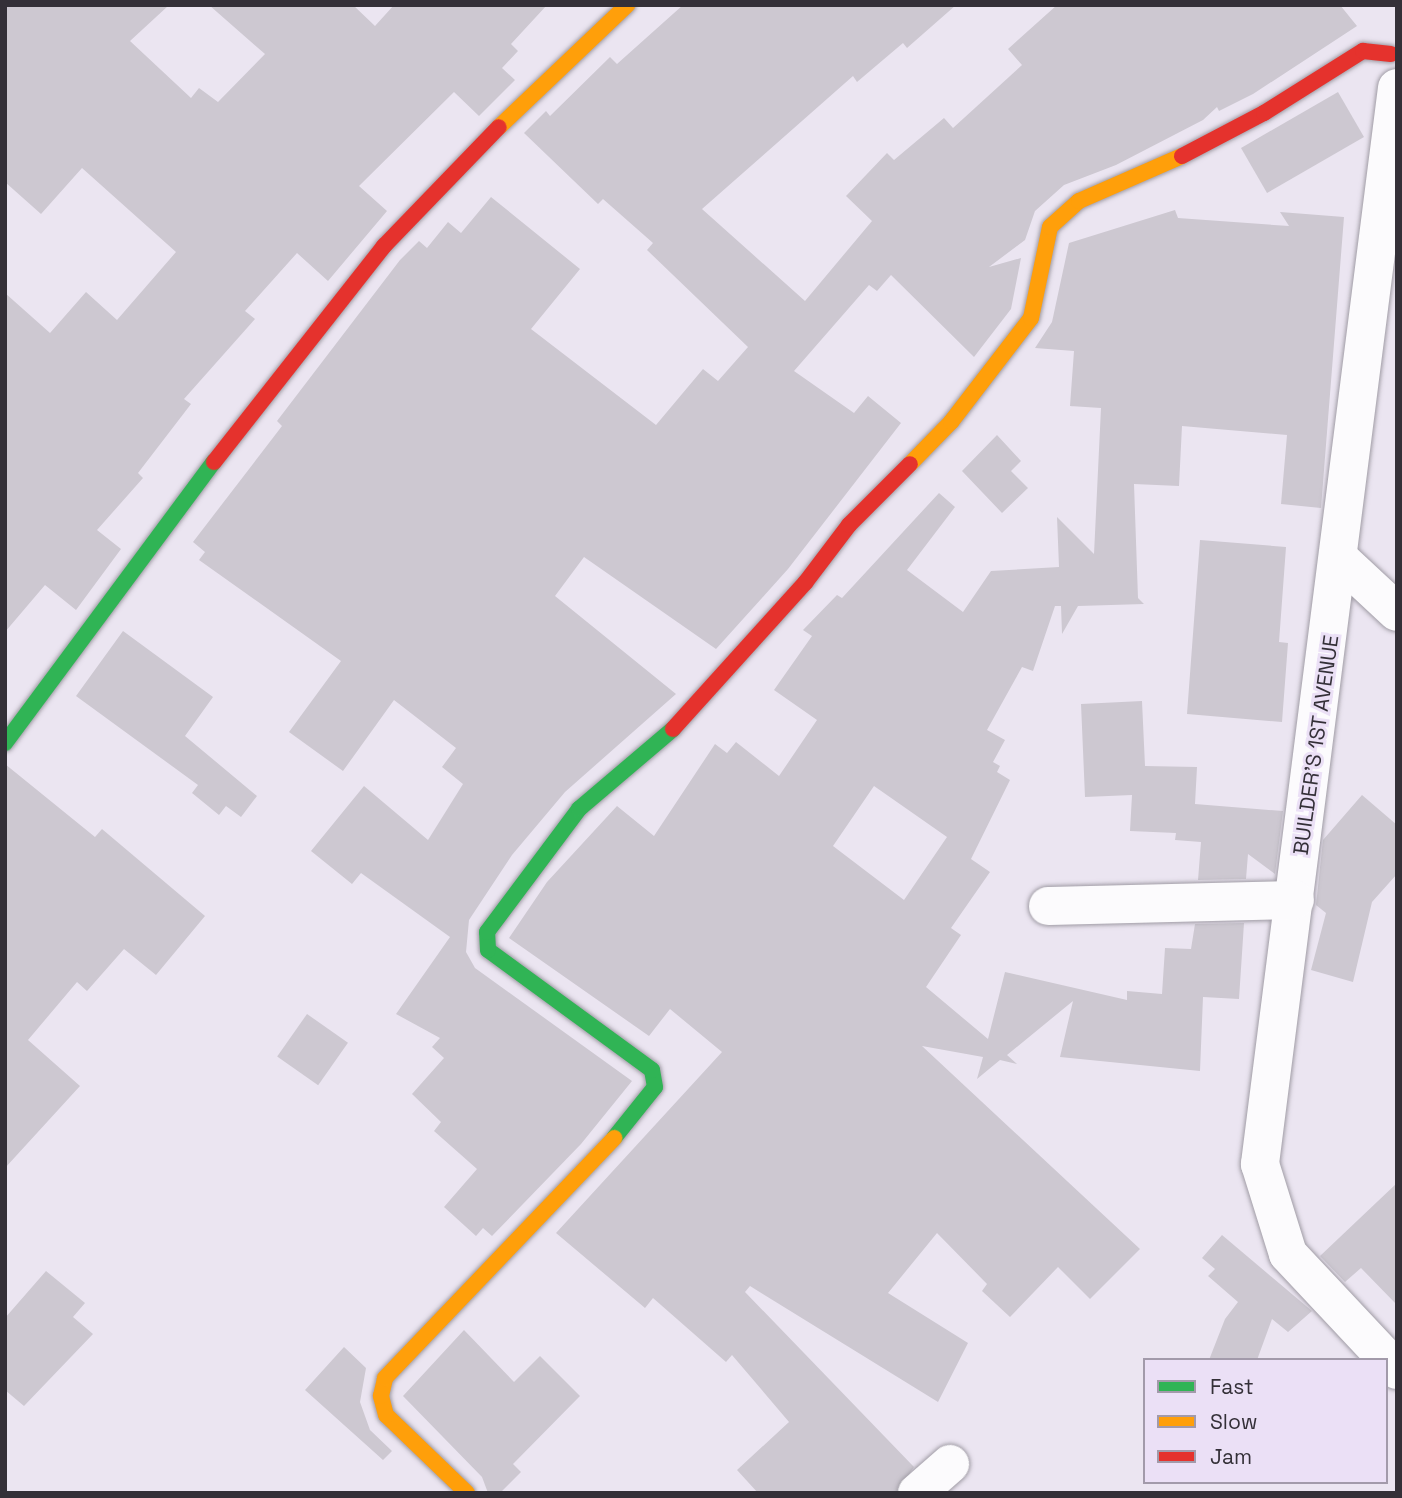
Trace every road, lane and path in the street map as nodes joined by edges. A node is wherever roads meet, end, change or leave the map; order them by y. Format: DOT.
graph roads {
  1 [pos="627,5"];
  2 [pos="1395,66"];
  3 [pos="1341,559"];
  4 [pos="1397,612"];
  5 [pos="5,743"];
  6 [pos="1295,900"];
  7 [pos="1048,906"];
  8 [pos="1386,1358"];
  9 [pos="950,1464"];
  10 [pos="467,1493"];
  11 [pos="917,1493"];
  1 -- 5 [label="street"];
  2 -- 3 [label="street, BUILDER'S 1ST AVENUE"];
  2 -- 10 [label="street"];
  3 -- 4 [label="street"];
  3 -- 6 [label="street, BUILDER'S 1ST AVENUE"];
  6 -- 7 [label="street"];
  6 -- 8 [label="street, BUILDER'S 1ST AVENUE"];
  9 -- 11 [label="street"];
}
